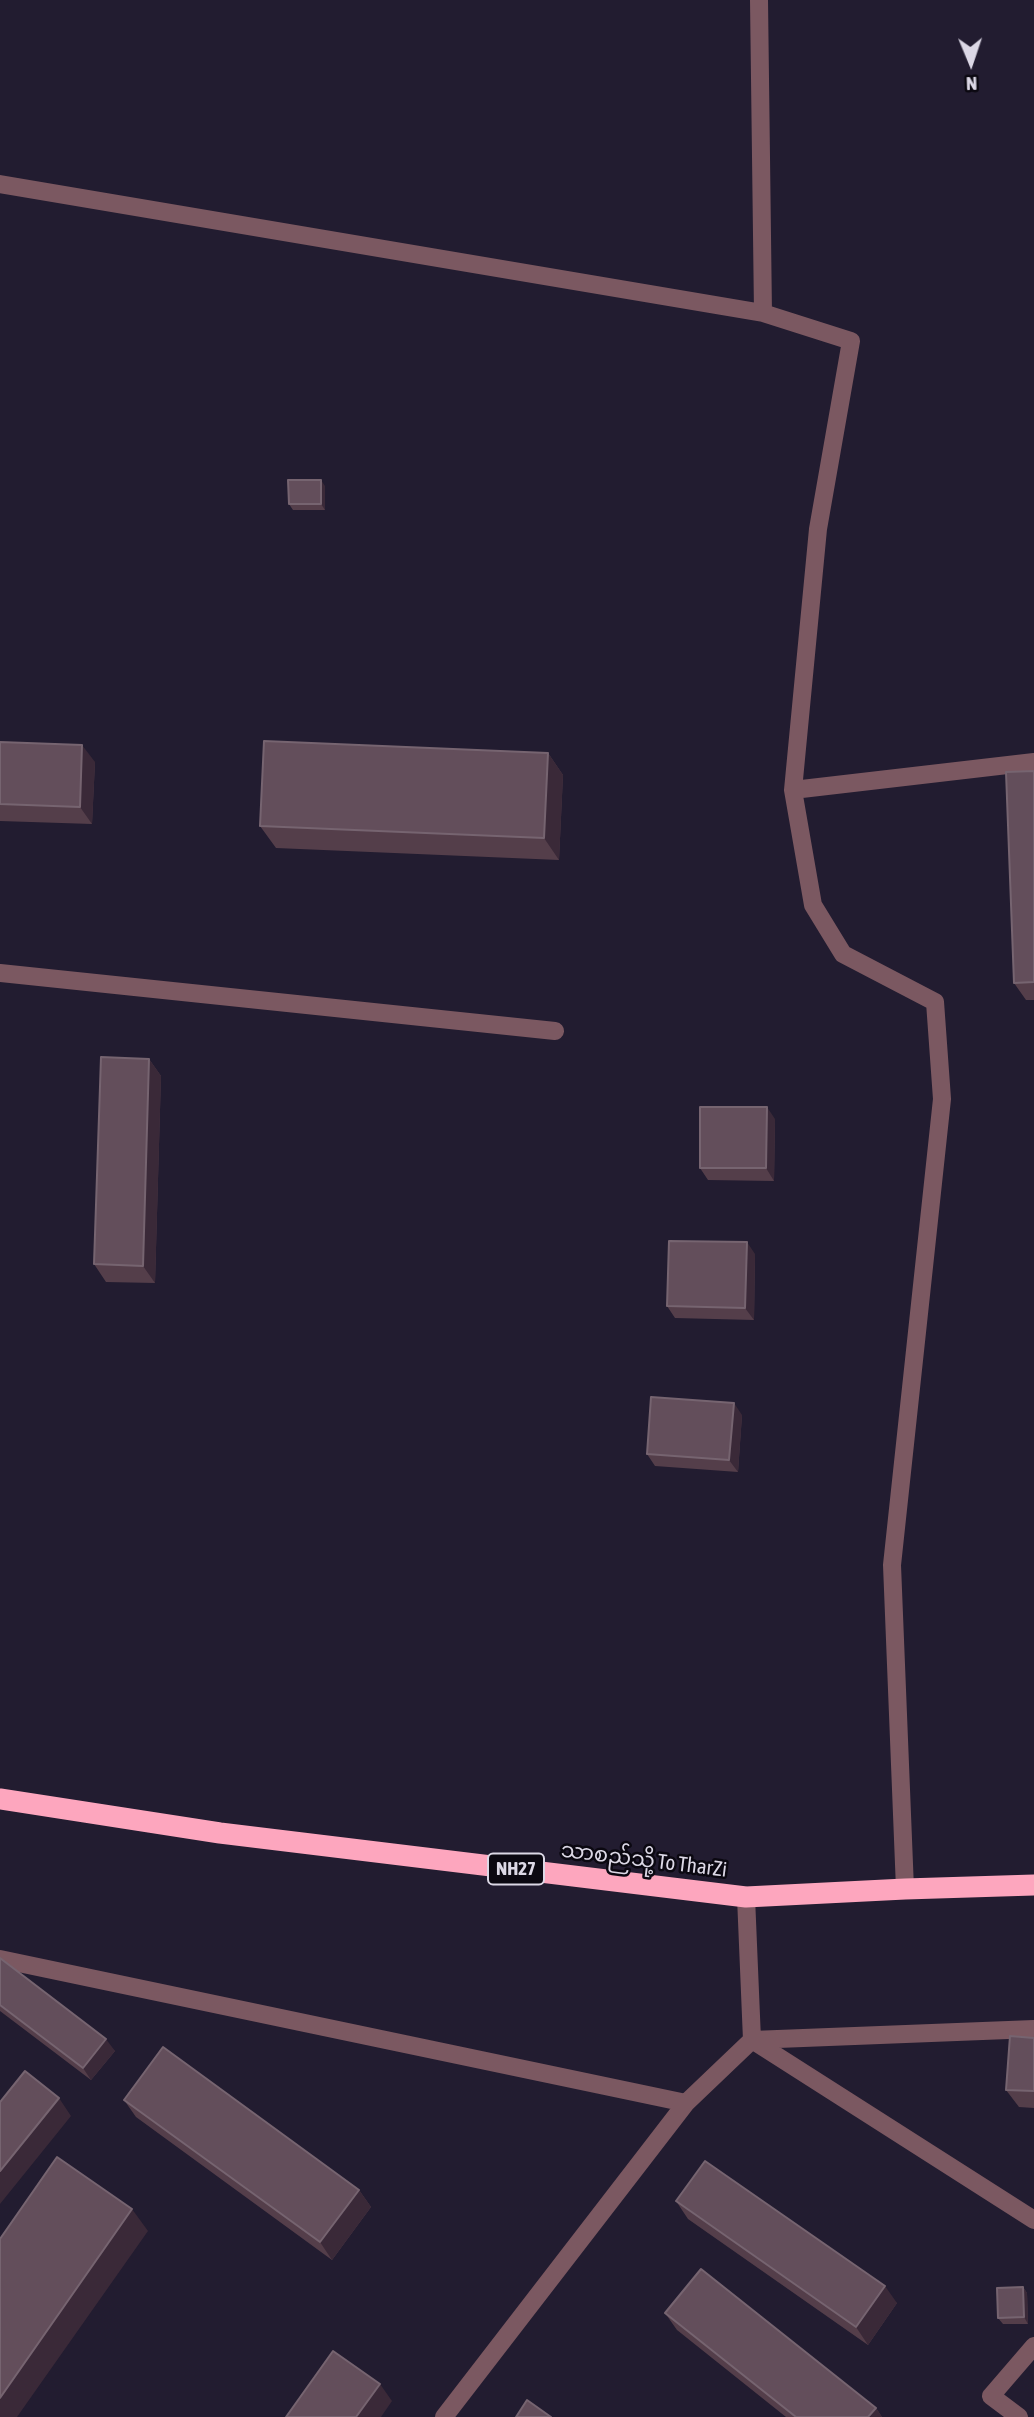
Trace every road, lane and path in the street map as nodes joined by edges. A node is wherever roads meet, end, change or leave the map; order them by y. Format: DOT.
graph roads {
  1 [pos="759,0"];
  2 [pos="0,184"];
  3 [pos="763,313"];
  4 [pos="1034,762"];
  5 [pos="793,790"];
  6 [pos="0,973"];
  7 [pos="555,1031"];
  8 [pos="0,1799"];
  9 [pos="1034,1885"];
  10 [pos="905,1889"];
  11 [pos="747,1897"];
  12 [pos="0,1959"];
  13 [pos="1034,2029"];
  14 [pos="752,2040"];
  15 [pos="685,2102"];
  16 [pos="1034,2220"];
  17 [pos="1034,2346"];
  18 [pos="444,2417"];
  19 [pos="1019,2417"];
  1 -- 3 [label="street"];
  2 -- 3 [label="street"];
  3 -- 5 [label="street"];
  4 -- 5 [label="street"];
  5 -- 10 [label="street"];
  6 -- 7 [label="street"];
  8 -- 11 [label="highway, သာစည်သို့ To TharZi / NH27"];
  9 -- 10 [label="highway, သာစည်သို့ To TharZi / NH27"];
  10 -- 11 [label="highway, သာစည်သို့ To TharZi / NH27"];
  11 -- 14 [label="street"];
  12 -- 15 [label="street"];
  13 -- 14 [label="street"];
  14 -- 15 [label="street"];
  14 -- 16 [label="street"];
  15 -- 18 [label="street"];
  17 -- 19 [label="street"];
}
